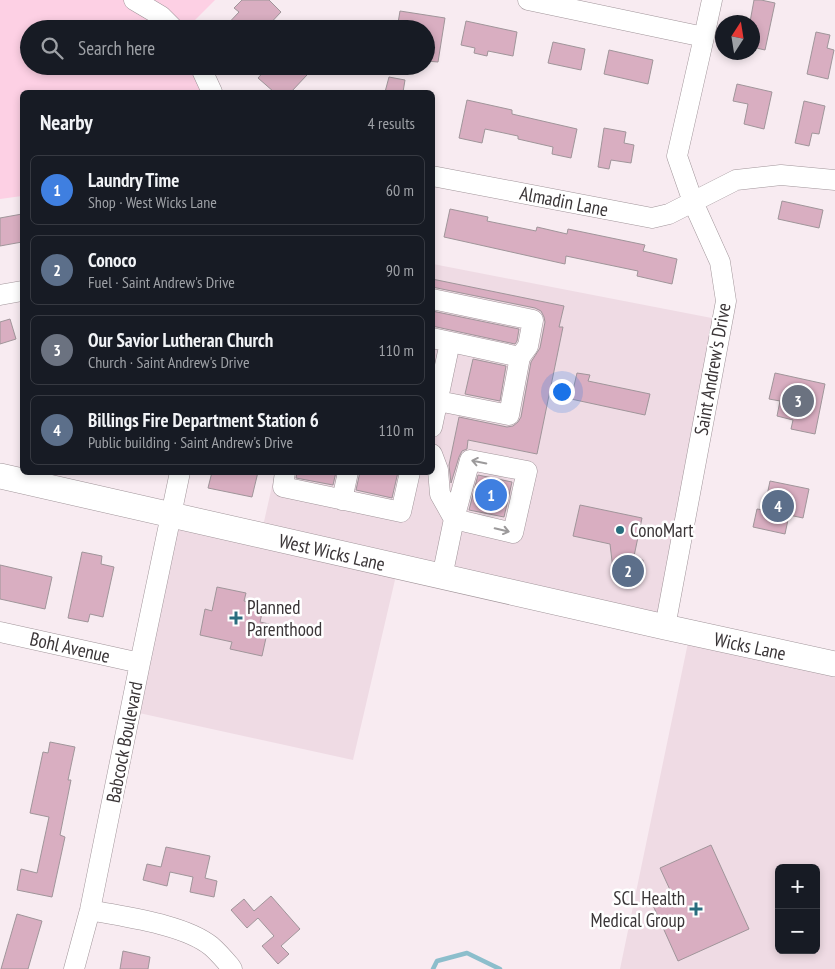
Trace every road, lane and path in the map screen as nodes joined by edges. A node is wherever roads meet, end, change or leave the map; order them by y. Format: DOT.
graph roads {
  1 [pos="134,0"];
  2 [pos="528,0"];
  3 [pos="712,0"];
  4 [pos="165,20"];
  5 [pos="704,38"];
  6 [pos="204,75"];
  7 [pos="211,90"];
  8 [pos="435,177"];
  9 [pos="835,180"];
  10 [pos="693,202"];
  11 [pos="20,291"];
  12 [pos="0,295"];
  13 [pos="435,300"];
  14 [pos="442,340"];
  15 [pos="520,357"];
  16 [pos="438,401"];
  17 [pos="435,414"];
  18 [pos="435,462"];
  19 [pos="179,475"];
  20 [pos="285,475"];
  21 [pos="347,475"];
  22 [pos="409,475"];
  23 [pos="0,476"];
  24 [pos="342,500"];
  25 [pos="171,515"];
  26 [pos="442,577"];
  27 [pos="665,627"];
  28 [pos="0,632"];
  29 [pos="140,663"];
  30 [pos="835,664"];
  31 [pos="90,910"];
  32 [pos="74,969"];
  33 [pos="232,969"];
  1 -- 4 [label="street"];
  2 -- 5 [label="street"];
  3 -- 5 [label="street, Saint Andrew's Drive"];
  5 -- 10 [label="street, Saint Andrew's Drive"];
  6 -- 7 [label="street"];
  8 -- 10 [label="street, Almadin Lane"];
  9 -- 10 [label="street, Almadin Lane"];
  10 -- 27 [label="street, Saint Andrew's Drive"];
  11 -- 12 [label="street"];
  13 -- 15 [label="street"];
  14 -- 15 [label="street"];
  14 -- 16 [label="street"];
  15 -- 16 [label="street"];
  16 -- 17 [label="street"];
  18 -- 26 [label="street"];
  19 -- 25 [label="street, Babcock Boulevard"];
  20 -- 24 [label="street"];
  21 -- 24 [label="street"];
  22 -- 24 [label="street"];
  23 -- 25 [label="main road, West Wicks Lane"];
  25 -- 26 [label="main road, West Wicks Lane"];
  25 -- 29 [label="street, Babcock Boulevard"];
  26 -- 27 [label="main road, West Wicks Lane"];
  27 -- 30 [label="main road, Wicks Lane"];
  28 -- 29 [label="street, Bohl Avenue"];
  29 -- 31 [label="street, Babcock Boulevard"];
  31 -- 32 [label="street, Babcock Boulevard"];
  31 -- 33 [label="street"];
}
